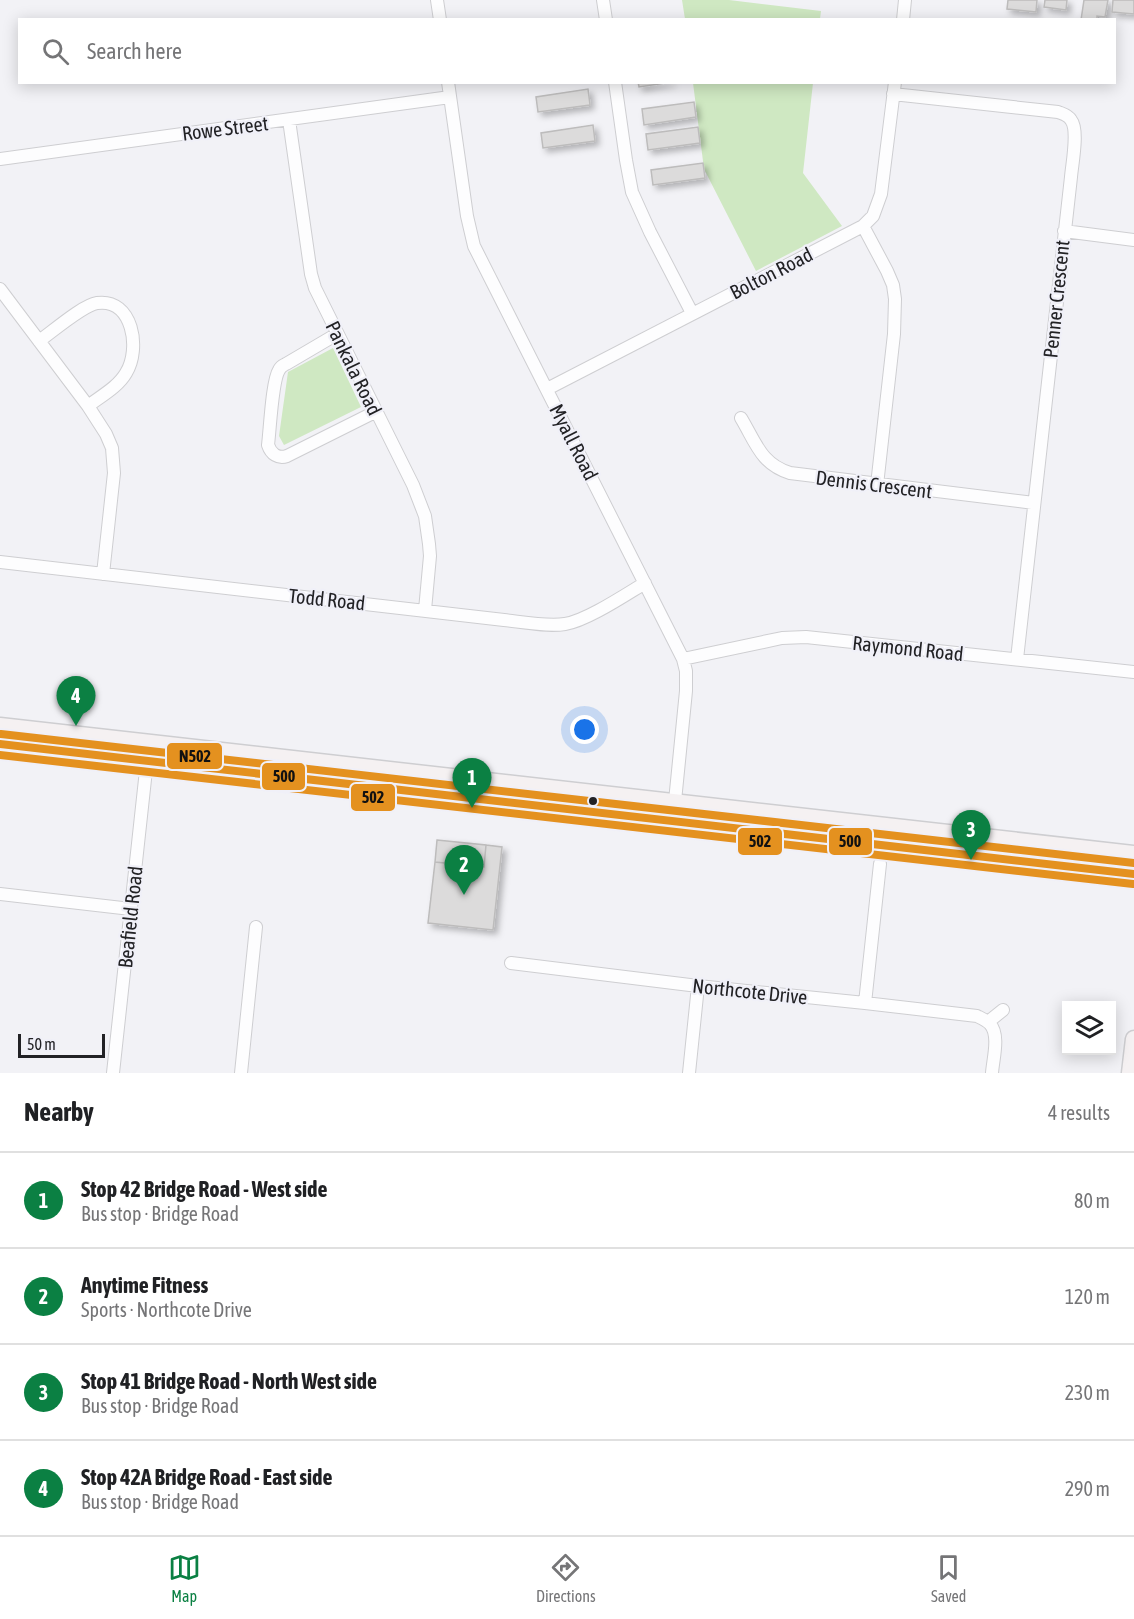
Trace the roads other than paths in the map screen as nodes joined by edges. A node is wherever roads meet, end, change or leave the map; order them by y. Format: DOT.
graph roads {
  1 [pos="437,0"];
  2 [pos="603,0"];
  3 [pos="905,0"];
  4 [pos="440,18"];
  5 [pos="606,18"];
  6 [pos="903,18"];
  7 [pos="448,84"];
  8 [pos="615,84"];
  9 [pos="894,88"];
  10 [pos="450,97"];
  11 [pos="289,120"];
  12 [pos="0,159"];
  13 [pos="863,226"];
  14 [pos="1064,231"];
  15 [pos="1134,240"];
  16 [pos="0,289"];
  17 [pos="692,313"];
  18 [pos="337,334"];
  19 [pos="39,341"];
  20 [pos="547,389"];
  21 [pos="88,406"];
  22 [pos="375,412"];
  23 [pos="741,418"];
  24 [pos="877,484"];
  25 [pos="1034,503"];
  26 [pos="0,562"];
  27 [pos="103,574"];
  28 [pos="645,583"];
  29 [pos="425,610"];
  30 [pos="683,658"];
  31 [pos="1017,659"];
  32 [pos="1134,672"];
  33 [pos="0,726"];
  34 [pos="149,743"];
  35 [pos="0,744"];
  36 [pos="147,761"];
  37 [pos="675,801"];
  38 [pos="673,820"];
  39 [pos="1134,854"];
  40 [pos="880,864"];
  41 [pos="1127,873"];
  42 [pos="1134,887"];
  43 [pos="0,894"];
  44 [pos="131,909"];
  45 [pos="256,927"];
  46 [pos="511,963"];
  47 [pos="698,986"];
  48 [pos="865,1003"];
  49 [pos="1003,1010"];
  50 [pos="988,1022"];
  51 [pos="1134,1039"];
  52 [pos="113,1073"];
  53 [pos="241,1073"];
  54 [pos="689,1073"];
  55 [pos="992,1073"];
  56 [pos="1130,1073"];
  1 -- 4 [label="street"];
  2 -- 5 [label="street"];
  3 -- 6 [label="street"];
  7 -- 10 [label="street, Myall Road"];
  8 -- 17 [label="street"];
  9 -- 13 [label="street, Bolton Road"];
  9 -- 14 [label="street, Penner Crescent"];
  10 -- 11 [label="street, Rowe Street"];
  10 -- 20 [label="street, Myall Road"];
  11 -- 12 [label="street, Rowe Street"];
  11 -- 18 [label="street, Pankala Road"];
  13 -- 17 [label="street, Bolton Road"];
  13 -- 24 [label="street"];
  14 -- 15 [label="street"];
  14 -- 25 [label="street, Penner Crescent"];
  16 -- 19 [label="street"];
  17 -- 20 [label="street, Bolton Road"];
  18 -- 22 [label="street, Pankala Road"];
  18 -- 22 [label="street"];
  19 -- 21 [label="street"];
  19 -- 21 [label="street"];
  20 -- 28 [label="street, Myall Road"];
  21 -- 27 [label="street"];
  22 -- 29 [label="street, Pankala Road"];
  23 -- 24 [label="street, Dennis Crescent"];
  24 -- 25 [label="street, Dennis Crescent"];
  25 -- 31 [label="street, Penner Crescent"];
  26 -- 27 [label="street, Todd Road"];
  27 -- 29 [label="street, Todd Road"];
  28 -- 29 [label="street, Todd Road"];
  28 -- 30 [label="street, Myall Road"];
  30 -- 31 [label="street, Raymond Road"];
  30 -- 37 [label="street, Myall Road"];
  31 -- 32 [label="street, Raymond Road"];
  33 -- 34 [label="main road"];
  34 -- 36 [label="main road"];
  34 -- 37 [label="main road"];
  35 -- 36 [label="main road"];
  36 -- 38 [label="main road"];
  36 -- 44 [label="street, Beafield Road"];
  37 -- 38 [label="main road"];
  37 -- 39 [label="main road"];
  38 -- 41 [label="main road"];
  40 -- 48 [label="street"];
  41 -- 42 [label="main road"];
  43 -- 44 [label="street"];
  44 -- 52 [label="street, Beafield Road"];
  45 -- 53 [label="street"];
  46 -- 47 [label="street, Northcote Drive"];
  47 -- 48 [label="street, Northcote Drive"];
  47 -- 54 [label="street"];
  48 -- 50 [label="street, Northcote Drive"];
  49 -- 50 [label="street"];
  50 -- 55 [label="street"];
  51 -- 56 [label="main road"];
}
